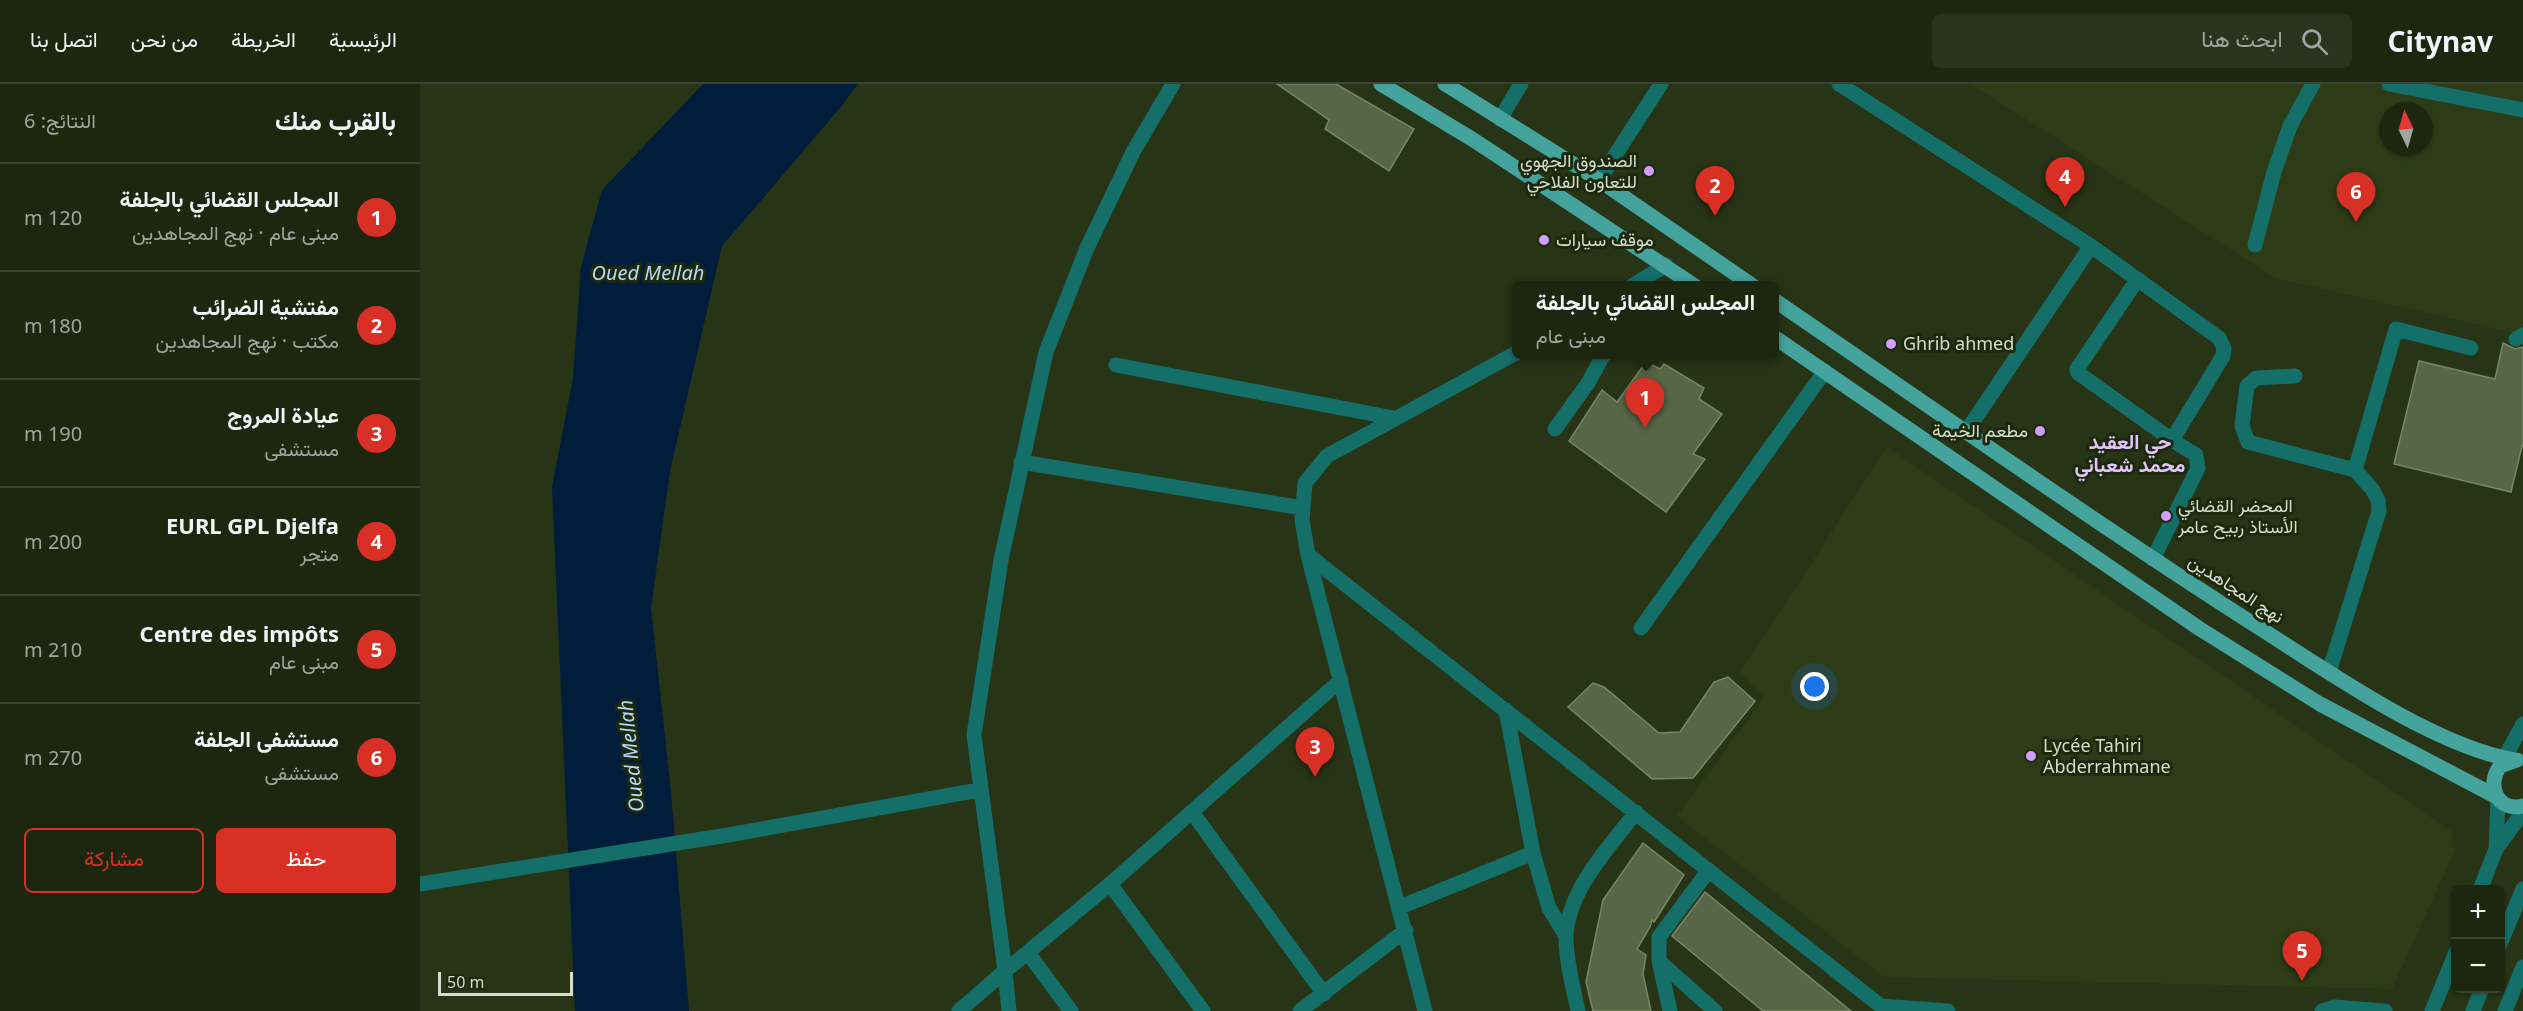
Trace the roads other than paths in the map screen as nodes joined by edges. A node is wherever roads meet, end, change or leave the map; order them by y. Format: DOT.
graph roads {
  1 [pos="1173,84"];
  2 [pos="1381,84"];
  3 [pos="1445,84"];
  4 [pos="1521,84"];
  5 [pos="1661,84"];
  6 [pos="1839,84"];
  7 [pos="2313,84"];
  8 [pos="2389,84"];
  9 [pos="2523,110"];
  10 [pos="1500,119"];
  11 [pos="1599,180"];
  12 [pos="2255,245"];
  13 [pos="2091,246"];
  14 [pos="1666,265"];
  15 [pos="2138,280"];
  16 [pos="1639,281"];
  17 [pos="1689,281"];
  18 [pos="1747,281"];
  19 [pos="1779,303"];
  20 [pos="1779,340"];
  21 [pos="2471,348"];
  22 [pos="1512,355"];
  23 [pos="1601,359"];
  24 [pos="1116,366"];
  25 [pos="1825,371"];
  26 [pos="2295,376"];
  27 [pos="1394,418"];
  28 [pos="1555,429"];
  29 [pos="1966,432"];
  30 [pos="2172,440"];
  31 [pos="1021,462"];
  32 [pos="2355,470"];
  33 [pos="1303,508"];
  34 [pos="1308,555"];
  35 [pos="2152,559"];
  36 [pos="1641,628"];
  37 [pos="2329,672"];
  38 [pos="1341,680"];
  39 [pos="1506,710"];
  40 [pos="2523,724"];
  41 [pos="2511,762"];
  42 [pos="980,790"];
  43 [pos="2498,798"];
  44 [pos="2522,808"];
  45 [pos="1191,812"];
  46 [pos="1636,812"];
  47 [pos="2496,849"];
  48 [pos="1533,853"];
  49 [pos="1709,870"];
  50 [pos="420,884"];
  51 [pos="1110,884"];
  52 [pos="2482,885"];
  53 [pos="2523,889"];
  54 [pos="1400,907"];
  55 [pos="1406,930"];
  56 [pos="1566,936"];
  57 [pos="2502,939"];
  58 [pos="1028,953"];
  59 [pos="1659,961"];
  60 [pos="2451,964"];
  61 [pos="2523,967"];
  62 [pos="1005,971"];
  63 [pos="2480,993"];
  64 [pos="1324,994"];
  65 [pos="1884,1009"];
  66 [pos="958,1011"];
  67 [pos="1009,1011"];
  68 [pos="1071,1011"];
  69 [pos="1203,1011"];
  70 [pos="1300,1011"];
  71 [pos="1425,1011"];
  72 [pos="1578,1011"];
  73 [pos="1670,1011"];
  74 [pos="1715,1011"];
  75 [pos="1948,1011"];
  76 [pos="2322,1011"];
  77 [pos="2385,1011"];
  78 [pos="2432,1011"];
  79 [pos="2473,1011"];
  80 [pos="2505,1011"];
  1 -- 31 [label="street"];
  2 -- 14 [label="main road"];
  3 -- 10 [label="main road"];
  4 -- 10 [label="street"];
  5 -- 11 [label="street"];
  6 -- 13 [label="street"];
  7 -- 12 [label="street"];
  8 -- 9 [label="street"];
  10 -- 11 [label="main road"];
  11 -- 18 [label="main road"];
  13 -- 15 [label="street"];
  13 -- 29 [label="street"];
  14 -- 16 [label="street"];
  14 -- 17 [label="main road"];
  15 -- 30 [label="street"];
  15 -- 30 [label="street"];
  19 -- 29 [label="main road, نهج المجاهدين"];
  20 -- 25 [label="main road"];
  21 -- 32 [label="street"];
  22 -- 27 [label="street"];
  23 -- 28 [label="street"];
  24 -- 27 [label="street"];
  25 -- 36 [label="street"];
  25 -- 43 [label="main road"];
  26 -- 32 [label="street"];
  27 -- 33 [label="street"];
  29 -- 35 [label="main road, نهج المجاهدين"];
  30 -- 35 [label="street"];
  31 -- 33 [label="street"];
  31 -- 42 [label="street"];
  32 -- 37 [label="street"];
  33 -- 34 [label="street"];
  34 -- 38 [label="street"];
  34 -- 39 [label="street"];
  35 -- 37 [label="main road, نهج المجاهدين"];
  37 -- 41 [label="main road, نهج المجاهدين"];
  38 -- 45 [label="street"];
  38 -- 54 [label="street"];
  39 -- 46 [label="street"];
  39 -- 48 [label="street"];
  40 -- 41 [label="street"];
  41 -- 43 [label="main road"];
  42 -- 50 [label="street"];
  42 -- 62 [label="street"];
  43 -- 44 [label="main road"];
  43 -- 47 [label="street"];
  44 -- 47 [label="street"];
  45 -- 51 [label="street"];
  45 -- 64 [label="street"];
  46 -- 49 [label="street"];
  46 -- 56 [label="street"];
  47 -- 52 [label="street"];
  48 -- 54 [label="street"];
  48 -- 56 [label="street"];
  49 -- 59 [label="street"];
  49 -- 65 [label="street"];
  51 -- 58 [label="street"];
  51 -- 69 [label="street"];
  53 -- 57 [label="street"];
  54 -- 55 [label="street"];
  55 -- 64 [label="street"];
  55 -- 71 [label="street"];
  56 -- 72 [label="street"];
  58 -- 62 [label="street"];
  58 -- 68 [label="street"];
  59 -- 73 [label="street"];
  59 -- 74 [label="street"];
  60 -- 78 [label="street"];
  61 -- 80 [label="street"];
  62 -- 66 [label="street"];
  62 -- 67 [label="street"];
  63 -- 79 [label="street"];
  64 -- 70 [label="street"];
  65 -- 75 [label="street"];
  76 -- 77 [label="street"];
}
